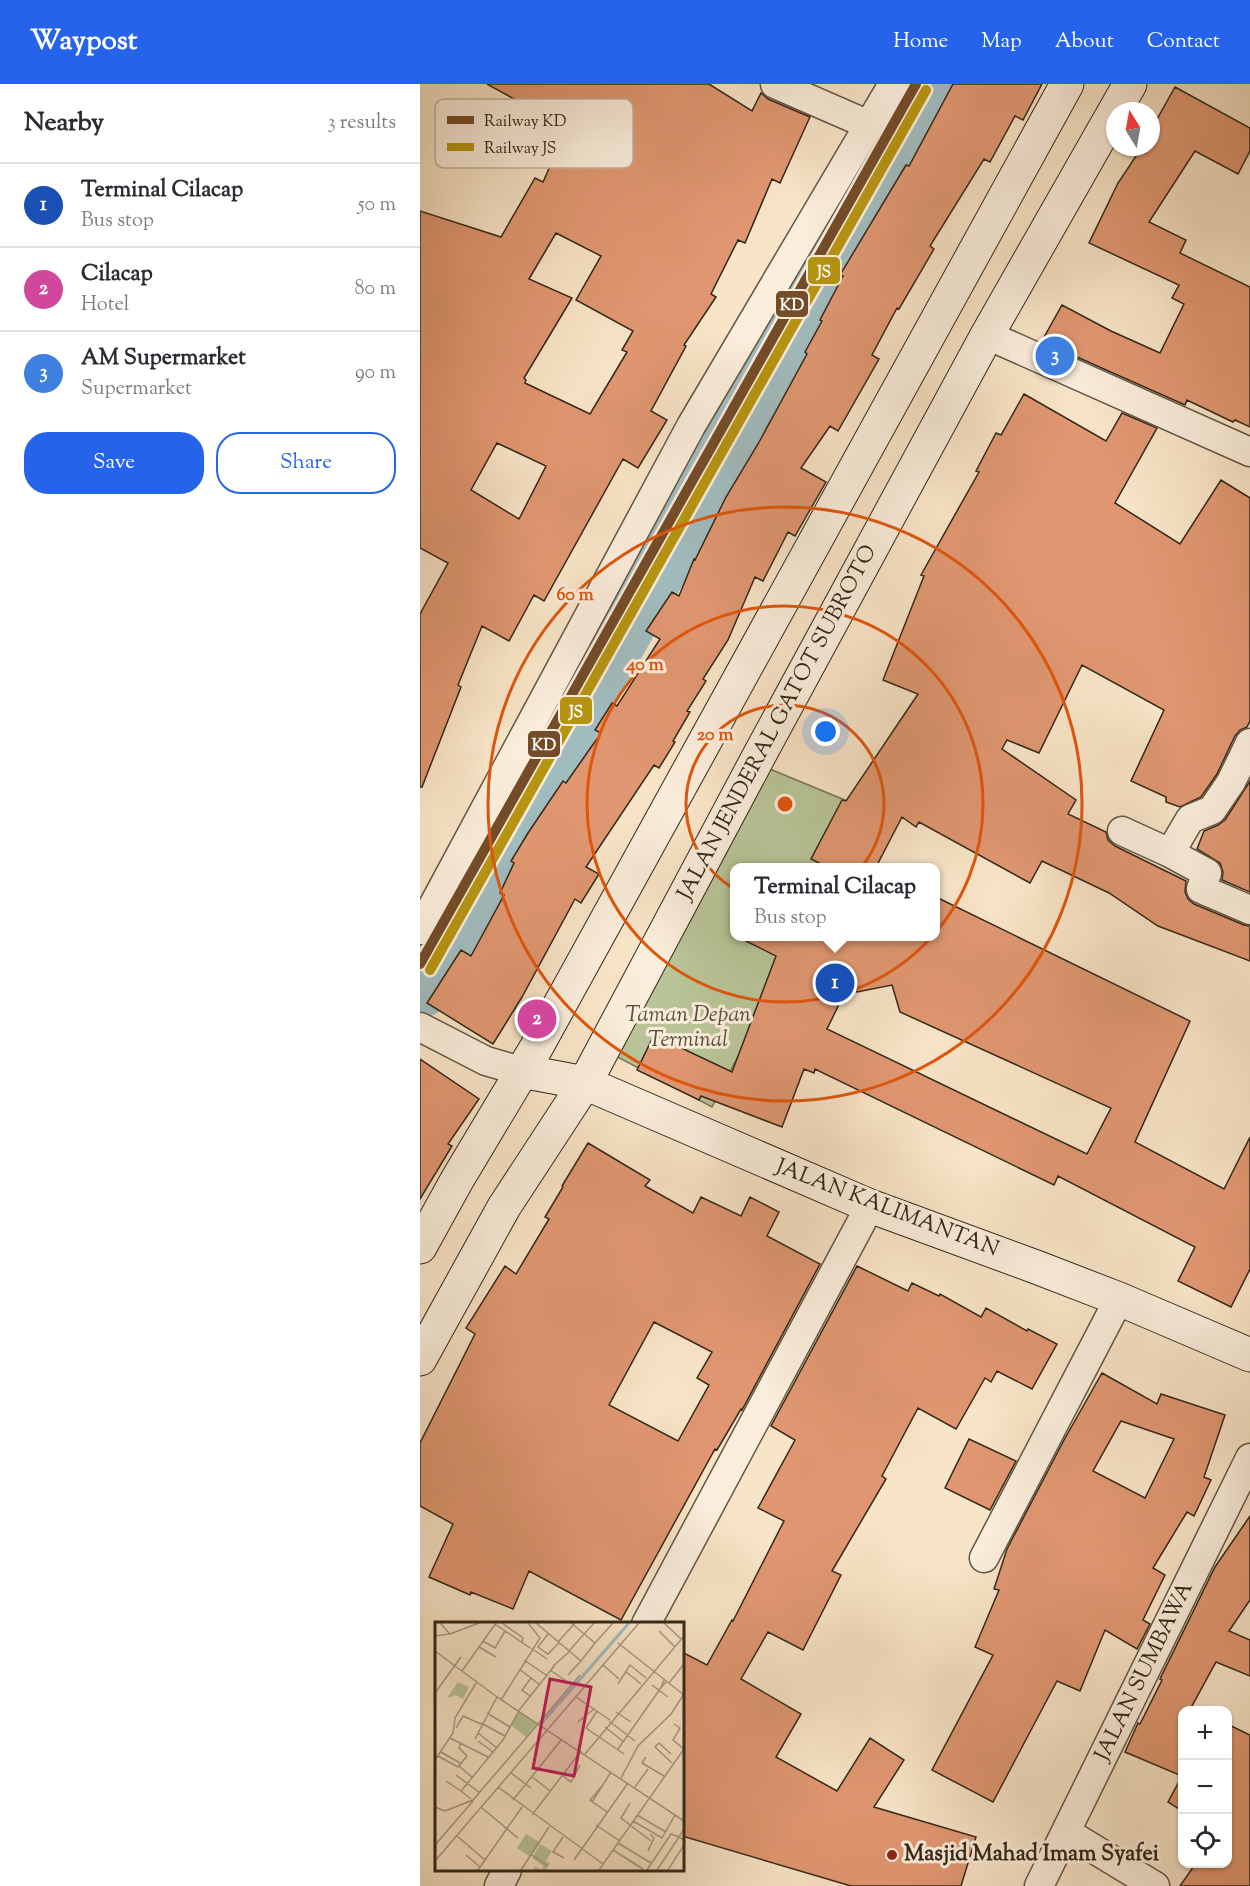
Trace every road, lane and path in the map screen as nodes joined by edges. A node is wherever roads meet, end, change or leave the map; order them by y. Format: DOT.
graph roads {
  1 [pos="775,84"];
  2 [pos="893,84"];
  3 [pos="1067,84"];
  4 [pos="1130,84"];
  5 [pos="869,125"];
  6 [pos="987,335"];
  7 [pos="1250,453"];
  8 [pos="1250,743"];
  9 [pos="1122,831"];
  10 [pos="1170,853"];
  11 [pos="1250,910"];
  12 [pos="420,930"];
  13 [pos="420,1027"];
  14 [pos="521,1071"];
  15 [pos="585,1083"];
  16 [pos="870,1206"];
  17 [pos="420,1247"];
  18 [pos="1119,1299"];
  19 [pos="1250,1355"];
  20 [pos="420,1359"];
  21 [pos="1250,1458"];
  22 [pos="984,1557"];
  23 [pos="647,1622"];
  24 [pos="1066,1832"];
  25 [pos="506,1871"];
  26 [pos="499,1886"];
  27 [pos="1040,1886"];
  28 [pos="1155,1886"];
  1 -- 5 [label="street"];
  2 -- 5 [label="street"];
  3 -- 14 [label="main road"];
  4 -- 6 [label="main road, JALAN JENDERAL GATOT SUBROTO"];
  5 -- 12 [label="street"];
  6 -- 7 [label="street"];
  6 -- 15 [label="main road, JALAN JENDERAL GATOT SUBROTO"];
  8 -- 10 [label="street"];
  9 -- 10 [label="street"];
  10 -- 11 [label="street"];
  13 -- 14 [label="street"];
  14 -- 15 [label="main road, JALAN KALIMANTAN"];
  14 -- 17 [label="main road"];
  15 -- 16 [label="main road, JALAN KALIMANTAN"];
  15 -- 20 [label="main road, JALAN JENDERAL GATOT SUBROTO"];
  16 -- 18 [label="main road, JALAN KALIMANTAN"];
  16 -- 23 [label="street"];
  18 -- 19 [label="main road, JALAN KALIMANTAN"];
  18 -- 22 [label="street"];
  21 -- 24 [label="street, JALAN SUMBAWA"];
  24 -- 27 [label="street, JALAN SUMBAWA"];
  24 -- 28 [label="street"];
  25 -- 26 [label="street"];
}
